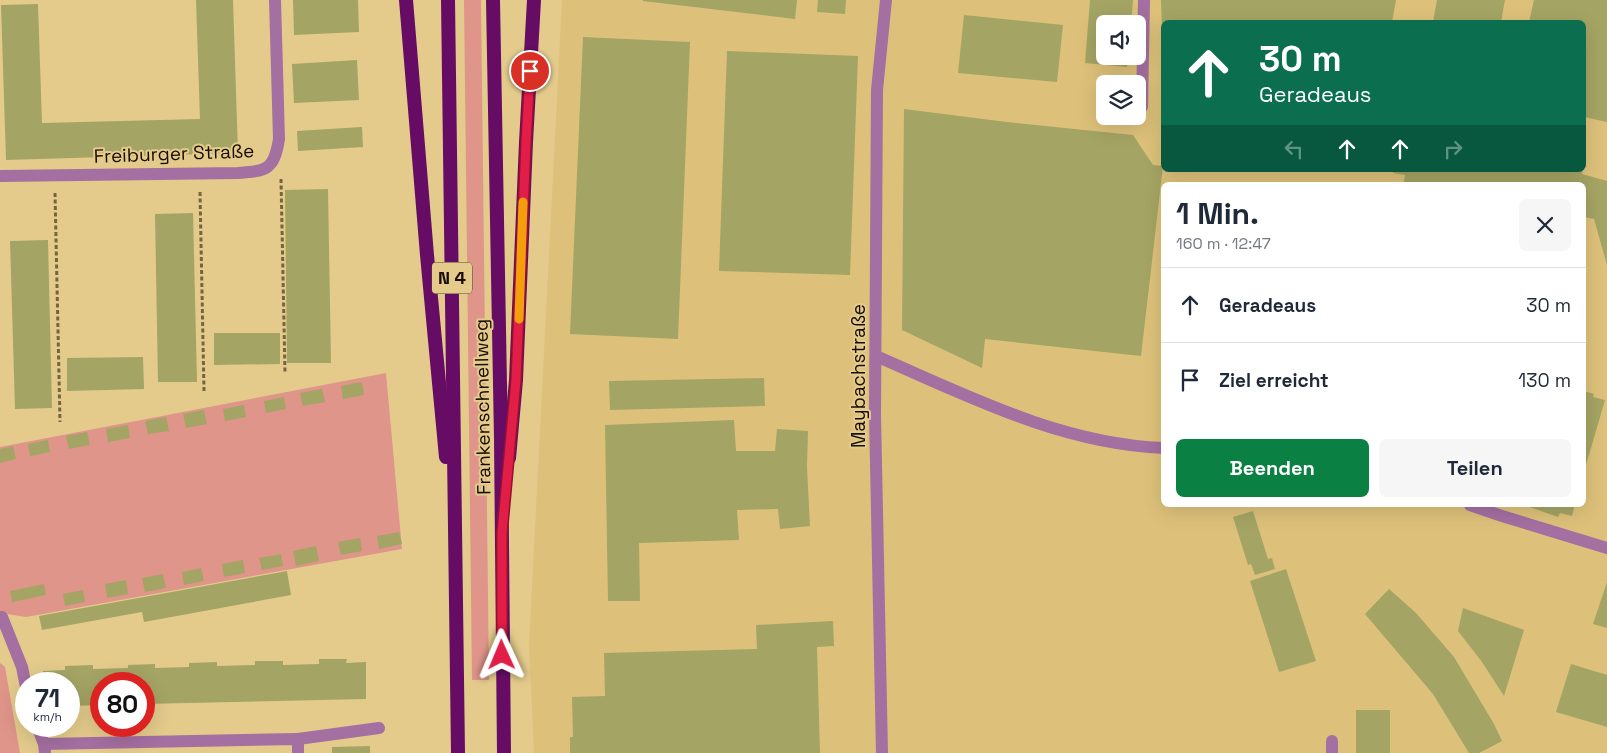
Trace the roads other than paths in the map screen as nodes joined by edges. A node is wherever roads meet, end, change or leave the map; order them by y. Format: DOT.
graph roads {
  1 [pos="275,0"];
  2 [pos="406,0"];
  3 [pos="448,0"];
  4 [pos="493,0"];
  5 [pos="534,0"];
  6 [pos="886,0"];
  7 [pos="1144,0"];
  8 [pos="1143,75"];
  9 [pos="0,176"];
  10 [pos="876,356"];
  11 [pos="1161,448"];
  12 [pos="1476,507"];
  13 [pos="502,533"];
  14 [pos="1607,548"];
  15 [pos="456,555"];
  16 [pos="1,618"];
  17 [pos="23,672"];
  18 [pos="379,728"];
  19 [pos="298,740"];
  20 [pos="44,748"];
  21 [pos="298,753"];
  22 [pos="458,753"];
  23 [pos="504,753"];
  24 [pos="882,753"];
  1 -- 9 [label="street, Freiburger Straße"];
  2 -- 15 [label="highway"];
  3 -- 15 [label="highway, Frankenschnellweg / N 4"];
  4 -- 13 [label="highway, Frankenschnellweg / N 4"];
  5 -- 13 [label="highway"];
  6 -- 10 [label="street, Maybachstraße"];
  7 -- 8 [label="street"];
  10 -- 11 [label="street"];
  10 -- 24 [label="street, Maybachstraße"];
  12 -- 14 [label="street"];
  13 -- 23 [label="highway, Frankenschnellweg"];
  15 -- 22 [label="highway, Frankenschnellweg"];
  16 -- 17 [label="street"];
  18 -- 19 [label="street"];
  19 -- 20 [label="street"];
  19 -- 21 [label="street"];
}
